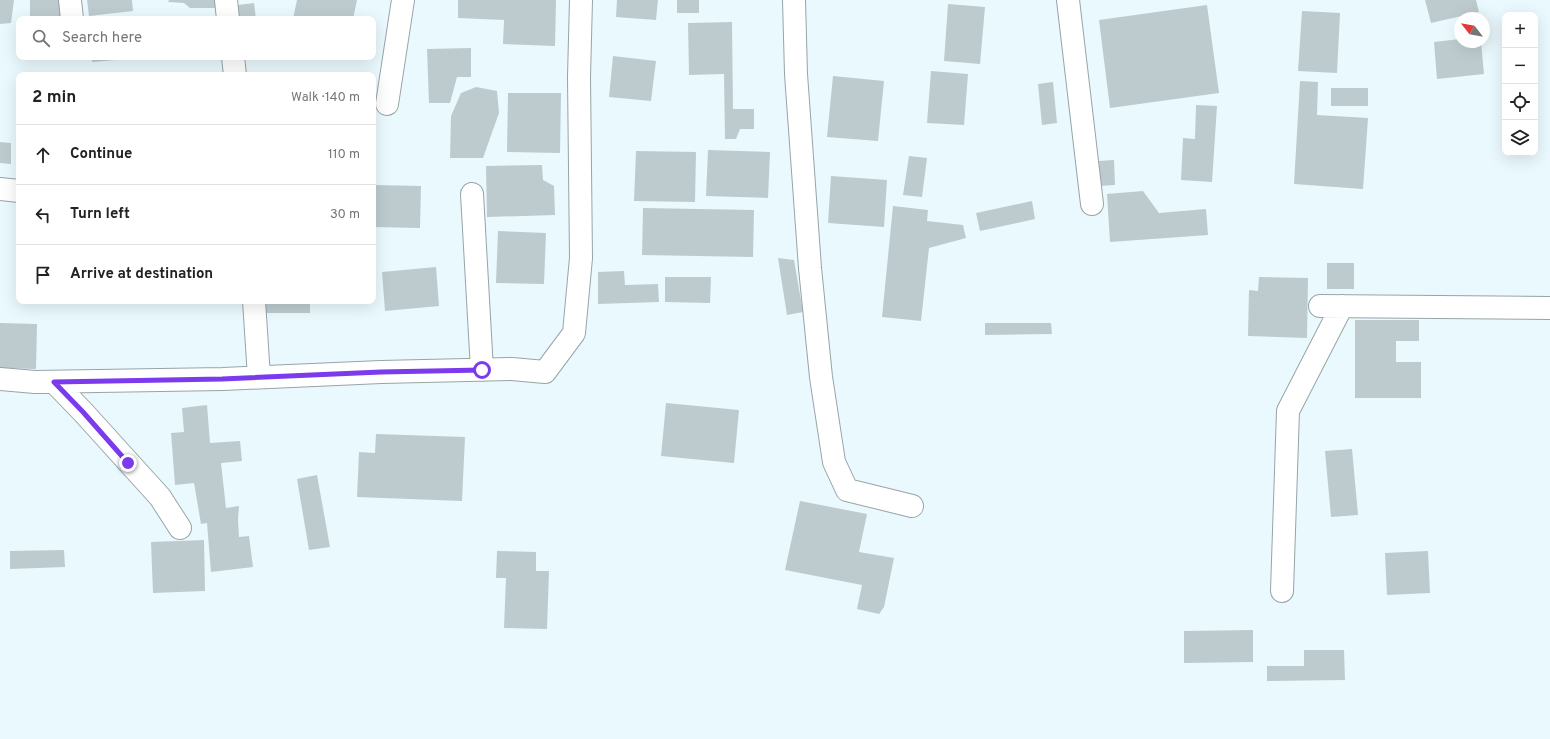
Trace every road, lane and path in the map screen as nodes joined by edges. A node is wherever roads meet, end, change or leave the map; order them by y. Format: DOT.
graph roads {
  1 [pos="70,0"];
  2 [pos="226,0"];
  3 [pos="403,0"];
  4 [pos="581,0"];
  5 [pos="794,0"];
  6 [pos="1068,0"];
  7 [pos="72,16"];
  8 [pos="228,16"];
  9 [pos="233,60"];
  10 [pos="235,72"];
  11 [pos="387,104"];
  12 [pos="0,189"];
  13 [pos="16,191"];
  14 [pos="472,194"];
  15 [pos="1092,204"];
  16 [pos="254,304"];
  17 [pos="1320,306"];
  18 [pos="1342,306"];
  19 [pos="1550,308"];
  20 [pos="482,370"];
  21 [pos="259,377"];
  22 [pos="0,379"];
  23 [pos="54,382"];
  24 [pos="912,506"];
  25 [pos="180,528"];
  26 [pos="1282,591"];
  1 -- 7 [label="street"];
  2 -- 8 [label="street"];
  3 -- 11 [label="street"];
  4 -- 20 [label="street"];
  5 -- 24 [label="street"];
  6 -- 15 [label="street"];
  9 -- 10 [label="street"];
  12 -- 13 [label="street"];
  14 -- 20 [label="street"];
  16 -- 21 [label="street"];
  17 -- 18 [label="street"];
  18 -- 19 [label="street"];
  18 -- 26 [label="street"];
  20 -- 21 [label="street"];
  21 -- 23 [label="street"];
  22 -- 23 [label="street"];
  23 -- 25 [label="street"];
}
